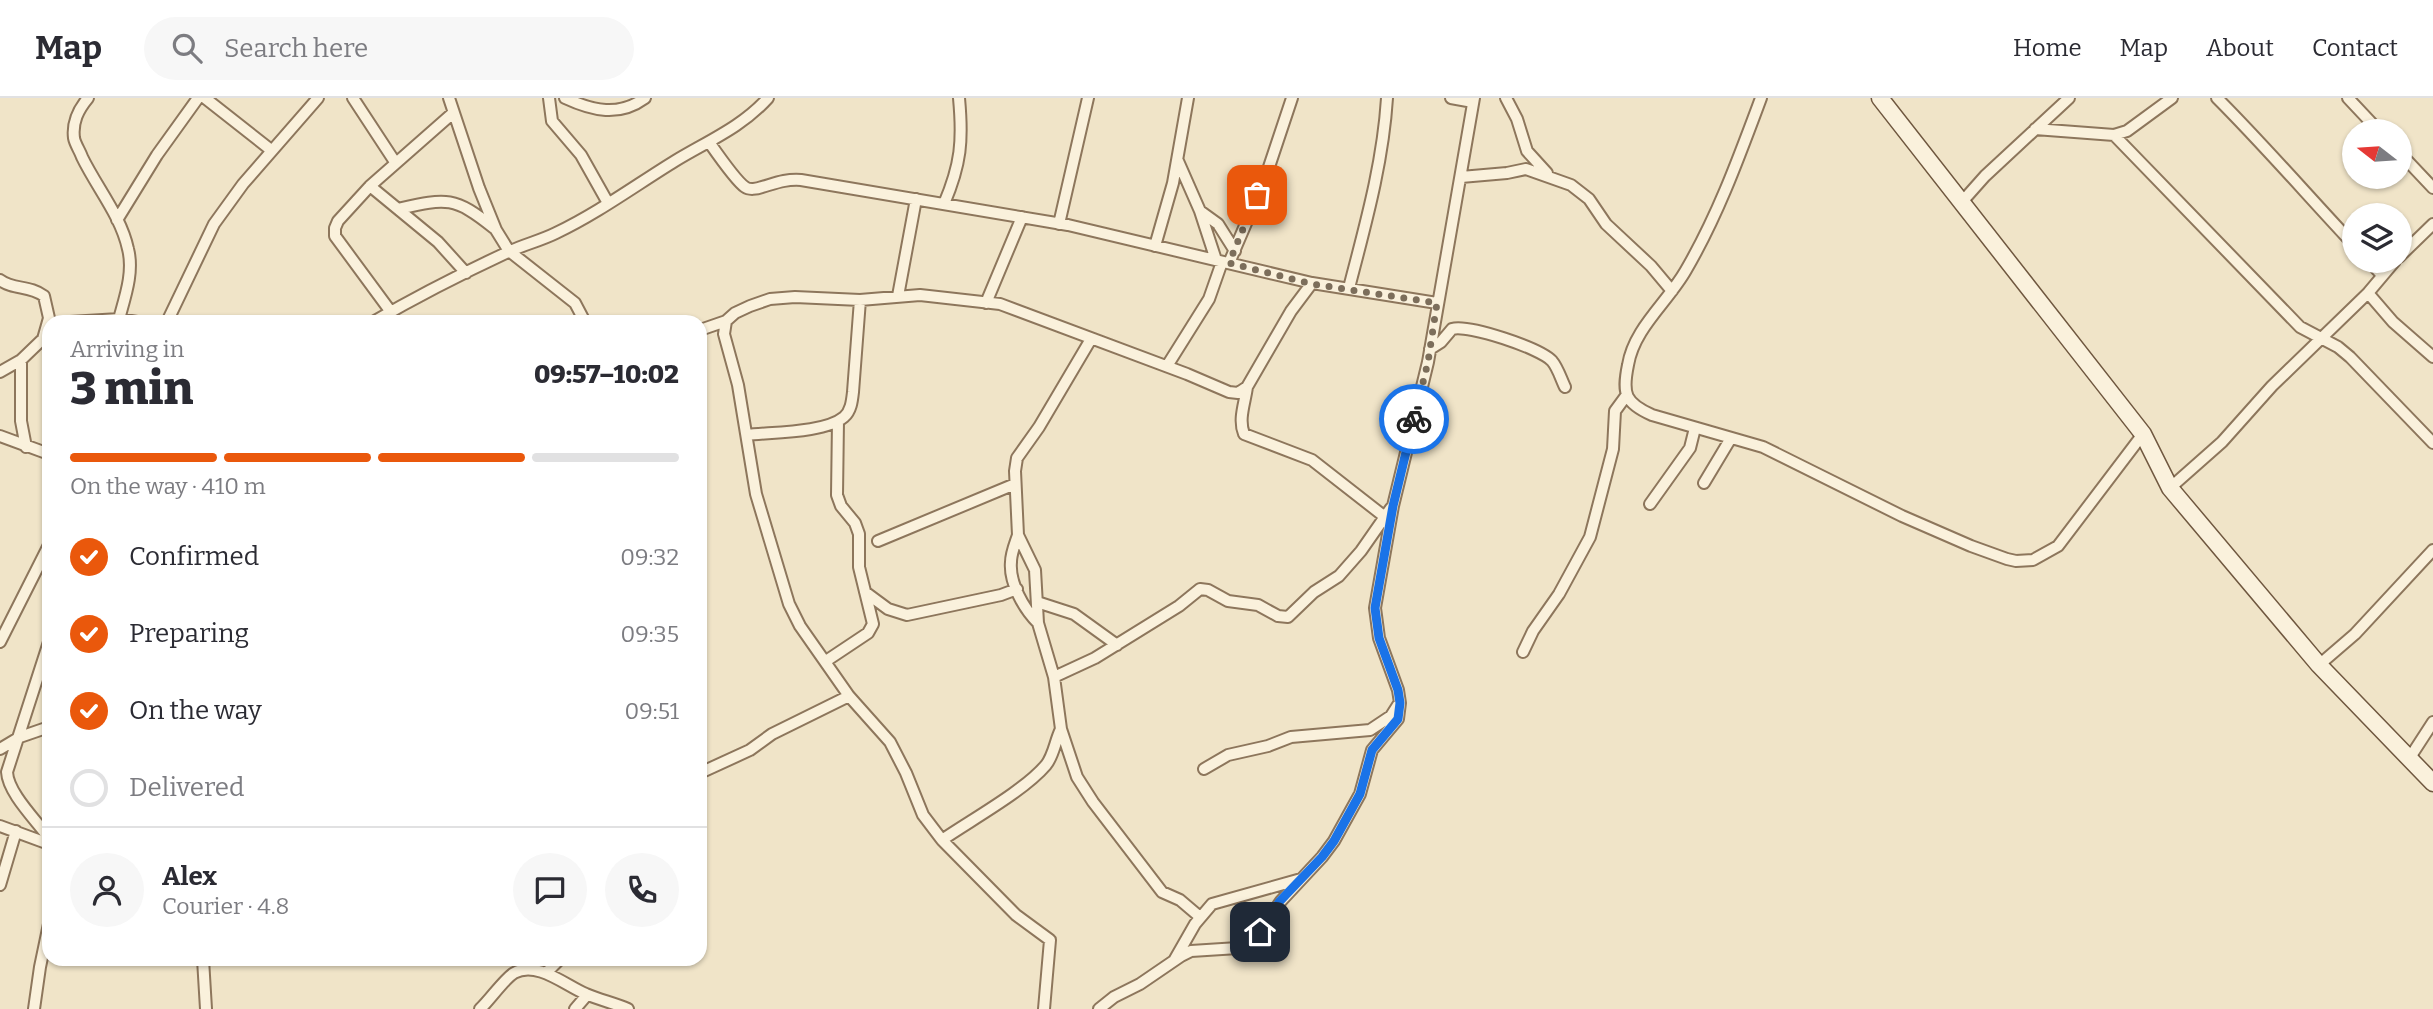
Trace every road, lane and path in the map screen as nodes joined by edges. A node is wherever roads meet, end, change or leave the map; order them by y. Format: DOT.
graph roads {
  1 [pos="88,98"];
  2 [pos="198,98"];
  3 [pos="205,98"];
  4 [pos="318,98"];
  5 [pos="353,98"];
  6 [pos="449,98"];
  7 [pos="550,98"];
  8 [pos="565,98"];
  9 [pos="645,98"];
  10 [pos="768,98"];
  11 [pos="1087,98"];
  12 [pos="1188,98"];
  13 [pos="1292,98"];
  14 [pos="1387,98"];
  15 [pos="1451,98"];
  16 [pos="1506,98"];
  17 [pos="1761,98"];
  18 [pos="1880,98"];
  19 [pos="2069,98"];
  20 [pos="2172,98"];
  21 [pos="2217,98"];
  22 [pos="2348,98"];
  23 [pos="1474,100"];
  24 [pos="961,101"];
  25 [pos="453,113"];
  26 [pos="2368,119"];
  27 [pos="2035,129"];
  28 [pos="2114,135"];
  29 [pos="709,142"];
  30 [pos="271,150"];
  31 [pos="1178,161"];
  32 [pos="395,162"];
  33 [pos="2412,166"];
  34 [pos="1548,176"];
  35 [pos="1461,177"];
  36 [pos="370,186"];
  37 [pos="2433,188"];
  38 [pos="916,199"];
  39 [pos="608,203"];
  40 [pos="1961,203"];
  41 [pos="944,204"];
  42 [pos="398,209"];
  43 [pos="1200,211"];
  44 [pos="1022,217"];
  45 [pos="117,220"];
  46 [pos="1059,223"];
  47 [pos="2433,224"];
  48 [pos="496,230"];
  49 [pos="2342,231"];
  50 [pos="2412,244"];
  51 [pos="1155,246"];
  52 [pos="1235,250"];
  53 [pos="509,251"];
  54 [pos="1222,262"];
  55 [pos="466,273"];
  56 [pos="2381,274"];
  57 [pos="0,280"];
  58 [pos="1312,284"];
  59 [pos="1349,288"];
  60 [pos="1672,291"];
  61 [pos="2368,293"];
  62 [pos="898,296"];
  63 [pos="860,300"];
  64 [pos="986,303"];
  65 [pos="1437,303"];
  66 [pos="391,312"];
  67 [pos="47,315"];
  68 [pos="120,315"];
  69 [pos="170,315"];
  70 [pos="386,315"];
  71 [pos="581,315"];
  72 [pos="726,321"];
  73 [pos="707,328"];
  74 [pos="1091,339"];
  75 [pos="2321,339"];
  76 [pos="42,340"];
  77 [pos="1430,349"];
  78 [pos="2433,357"];
  79 [pos="21,360"];
  80 [pos="1167,366"];
  81 [pos="0,372"];
  82 [pos="1247,387"];
  83 [pos="1564,387"];
  84 [pos="1626,396"];
  85 [pos="838,421"];
  86 [pos="1695,428"];
  87 [pos="2144,434"];
  88 [pos="747,435"];
  89 [pos="0,436"];
  90 [pos="1731,438"];
  91 [pos="2433,443"];
  92 [pos="26,447"];
  93 [pos="42,452"];
  94 [pos="1704,483"];
  95 [pos="1015,484"];
  96 [pos="2171,488"];
  97 [pos="1650,505"];
  98 [pos="1393,506"];
  99 [pos="1385,517"];
  100 [pos="1018,535"];
  101 [pos="878,541"];
  102 [pos="2433,550"];
  103 [pos="42,559"];
  104 [pos="1017,589"];
  105 [pos="864,592"];
  106 [pos="1037,603"];
  107 [pos="1038,623"];
  108 [pos="0,642"];
  109 [pos="1116,645"];
  110 [pos="1523,652"];
  111 [pos="825,661"];
  112 [pos="42,665"];
  113 [pos="2319,665"];
  114 [pos="1054,677"];
  115 [pos="849,696"];
  116 [pos="1400,703"];
  117 [pos="2433,722"];
  118 [pos="42,729"];
  119 [pos="1060,729"];
  120 [pos="20,737"];
  121 [pos="0,749"];
  122 [pos="2409,759"];
  123 [pos="1204,769"];
  124 [pos="707,770"];
  125 [pos="2433,783"];
  126 [pos="0,826"];
  127 [pos="42,828"];
  128 [pos="16,831"];
  129 [pos="942,839"];
  130 [pos="42,841"];
  131 [pos="1302,878"];
  132 [pos="0,885"];
  133 [pos="1200,917"];
  134 [pos="42,961"];
  135 [pos="1174,961"];
  136 [pos="203,966"];
  137 [pos="553,966"];
  138 [pos="546,973"];
  139 [pos="587,995"];
  140 [pos="33,1008"];
  141 [pos="206,1009"];
  142 [pos="480,1009"];
  143 [pos="575,1009"];
  144 [pos="628,1009"];
  145 [pos="1044,1009"];
  146 [pos="1099,1009"];
  1 -- 45 [label="street"];
  2 -- 45 [label="street"];
  3 -- 30 [label="street"];
  4 -- 30 [label="street"];
  5 -- 32 [label="street"];
  6 -- 25 [label="street"];
  7 -- 39 [label="street"];
  8 -- 9 [label="street"];
  10 -- 29 [label="street"];
  11 -- 46 [label="street"];
  12 -- 31 [label="street"];
  13 -- 52 [label="street"];
  14 -- 59 [label="street"];
  15 -- 23 [label="street"];
  16 -- 34 [label="street"];
  17 -- 60 [label="street"];
  18 -- 40 [label="main road"];
  19 -- 27 [label="street"];
  20 -- 28 [label="street"];
  21 -- 49 [label="street"];
  22 -- 26 [label="street"];
  23 -- 35 [label="street"];
  24 -- 41 [label="street"];
  25 -- 32 [label="street"];
  25 -- 48 [label="street"];
  27 -- 28 [label="street"];
  27 -- 40 [label="street"];
  28 -- 75 [label="street"];
  29 -- 38 [label="street"];
  29 -- 39 [label="street"];
  30 -- 69 [label="street"];
  31 -- 43 [label="street"];
  31 -- 51 [label="street"];
  32 -- 36 [label="street"];
  33 -- 37 [label="street"];
  34 -- 35 [label="street"];
  34 -- 60 [label="street"];
  35 -- 65 [label="street"];
  36 -- 42 [label="street"];
  36 -- 66 [label="street"];
  38 -- 41 [label="street"];
  38 -- 62 [label="street"];
  39 -- 53 [label="street"];
  40 -- 87 [label="main road"];
  41 -- 44 [label="street"];
  42 -- 48 [label="street"];
  42 -- 55 [label="street"];
  43 -- 52 [label="street"];
  43 -- 54 [label="street"];
  44 -- 46 [label="street"];
  44 -- 64 [label="street"];
  45 -- 68 [label="street"];
  46 -- 51 [label="street"];
  47 -- 50 [label="street"];
  48 -- 53 [label="street"];
  51 -- 54 [label="street"];
  52 -- 54 [label="street"];
  53 -- 55 [label="street"];
  53 -- 71 [label="street"];
  54 -- 58 [label="street"];
  54 -- 80 [label="street"];
  55 -- 66 [label="street"];
  56 -- 61 [label="street"];
  57 -- 67 [label="street"];
  58 -- 59 [label="street"];
  58 -- 82 [label="street"];
  59 -- 65 [label="street"];
  60 -- 84 [label="street"];
  61 -- 75 [label="street"];
  61 -- 78 [label="street"];
  62 -- 63 [label="street"];
  62 -- 64 [label="street"];
  63 -- 72 [label="street"];
  63 -- 85 [label="street"];
  64 -- 74 [label="street"];
  65 -- 77 [label="street"];
  66 -- 70 [label="street"];
  72 -- 73 [label="street"];
  72 -- 88 [label="street"];
  74 -- 80 [label="street"];
  74 -- 95 [label="street"];
  75 -- 91 [label="street"];
  75 -- 96 [label="street"];
  76 -- 79 [label="street"];
  77 -- 83 [label="street"];
  77 -- 98 [label="street"];
  79 -- 81 [label="street"];
  79 -- 92 [label="street"];
  80 -- 82 [label="street"];
  82 -- 99 [label="street"];
  84 -- 86 [label="street"];
  84 -- 110 [label="street"];
  85 -- 88 [label="street"];
  85 -- 105 [label="street"];
  86 -- 90 [label="street"];
  86 -- 97 [label="street"];
  87 -- 90 [label="street"];
  87 -- 96 [label="main road"];
  88 -- 111 [label="street"];
  89 -- 92 [label="street"];
  90 -- 94 [label="street"];
  92 -- 93 [label="street"];
  95 -- 100 [label="street"];
  95 -- 101 [label="street"];
  96 -- 113 [label="main road"];
  98 -- 99 [label="street"];
  98 -- 116 [label="street"];
  99 -- 109 [label="street"];
  100 -- 104 [label="street"];
  100 -- 106 [label="street"];
  102 -- 113 [label="street"];
  103 -- 108 [label="street"];
  104 -- 105 [label="street"];
  104 -- 107 [label="street"];
  105 -- 111 [label="street"];
  106 -- 107 [label="street"];
  106 -- 109 [label="street"];
  107 -- 114 [label="street"];
  109 -- 114 [label="street"];
  111 -- 115 [label="street"];
  112 -- 120 [label="street"];
  113 -- 122 [label="main road"];
  114 -- 119 [label="street"];
  115 -- 124 [label="street"];
  115 -- 129 [label="street"];
  116 -- 123 [label="street"];
  116 -- 131 [label="street"];
  117 -- 122 [label="street"];
  118 -- 120 [label="street"];
  119 -- 129 [label="street"];
  119 -- 133 [label="street"];
  120 -- 121 [label="street"];
  120 -- 127 [label="street"];
  122 -- 125 [label="main road"];
  126 -- 128 [label="street"];
  128 -- 130 [label="street"];
  128 -- 132 [label="street"];
  129 -- 145 [label="street"];
  131 -- 133 [label="street"];
  131 -- 135 [label="street"];
  133 -- 135 [label="street"];
  134 -- 140 [label="street"];
  135 -- 146 [label="street"];
  136 -- 141 [label="street"];
  137 -- 138 [label="street"];
  138 -- 139 [label="street"];
  138 -- 142 [label="street"];
  139 -- 143 [label="street"];
  139 -- 144 [label="street"];
}
